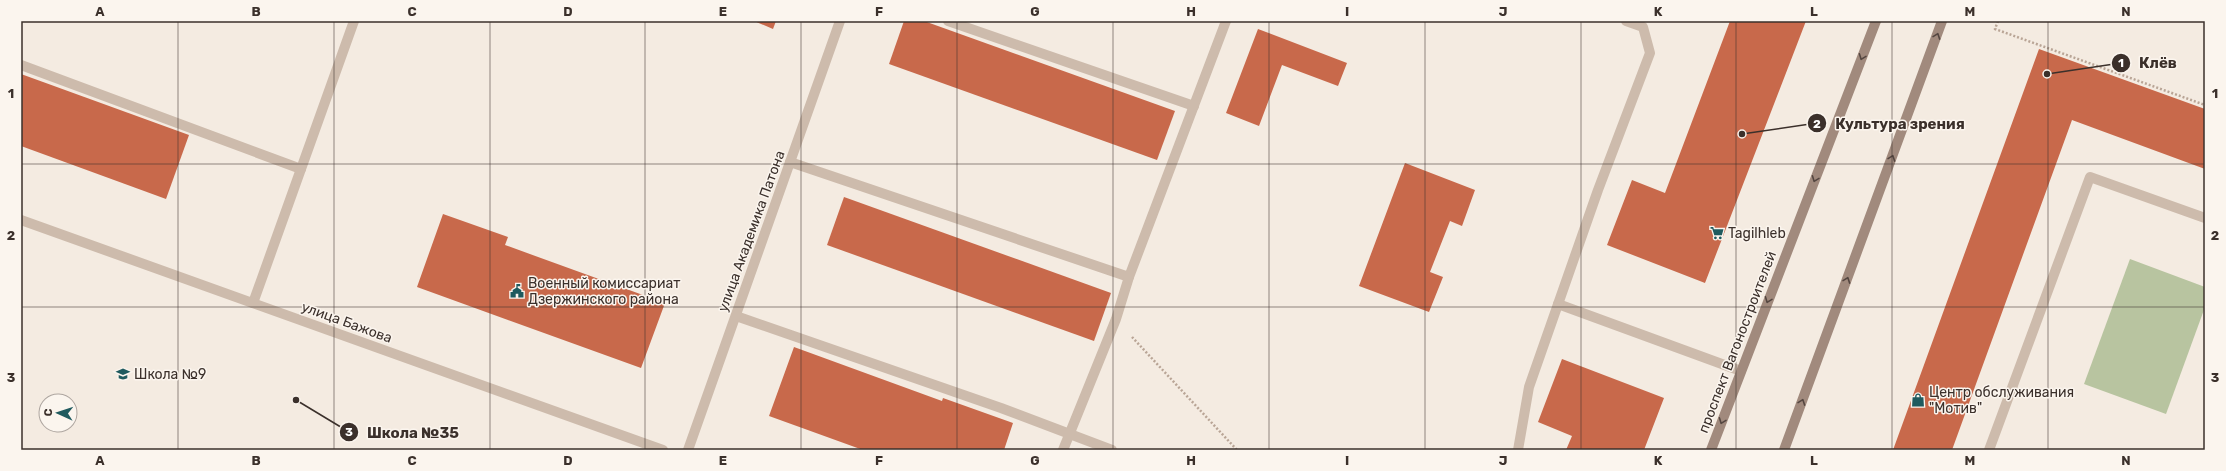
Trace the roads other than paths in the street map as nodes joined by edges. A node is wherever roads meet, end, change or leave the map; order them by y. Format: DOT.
graph roads {
  1 [pos="354,21"];
  2 [pos="840,21"];
  3 [pos="948,21"];
  4 [pos="1226,21"];
  5 [pos="1626,21"];
  6 [pos="1876,21"];
  7 [pos="1942,21"];
  8 [pos="21,65"];
  9 [pos="1194,106"];
  10 [pos="790,162"];
  11 [pos="301,169"];
  12 [pos="2205,218"];
  13 [pos="21,220"];
  14 [pos="1129,277"];
  15 [pos="253,303"];
  16 [pos="1558,304"];
  17 [pos="736,316"];
  18 [pos="1741,371"];
  19 [pos="1069,433"];
  20 [pos="663,450"];
  21 [pos="688,450"];
  22 [pos="1062,450"];
  23 [pos="1112,450"];
  24 [pos="1518,450"];
  25 [pos="1710,450"];
  26 [pos="1784,450"];
  27 [pos="1989,450"];
  1 -- 11 [label="street"];
  2 -- 10 [label="street, улица Академика Патона"];
  3 -- 9 [label="street"];
  4 -- 9 [label="street"];
  5 -- 16 [label="street"];
  6 -- 18 [label="main road, проспект Вагоностроителей, one-way"];
  26 -- 7 [label="main road, one-way"];
  8 -- 11 [label="street"];
  9 -- 14 [label="street"];
  10 -- 14 [label="street"];
  10 -- 17 [label="street, улица Академика Патона"];
  11 -- 15 [label="street"];
  12 -- 27 [label="street"];
  13 -- 15 [label="street, улица Бажова"];
  14 -- 19 [label="street"];
  15 -- 20 [label="street, улица Бажова"];
  16 -- 18 [label="street"];
  16 -- 24 [label="street"];
  17 -- 19 [label="street"];
  17 -- 21 [label="street, улица Академика Патона"];
  18 -- 25 [label="main road, проспект Вагоностроителей, one-way"];
  19 -- 22 [label="street"];
  19 -- 23 [label="street"];
}
